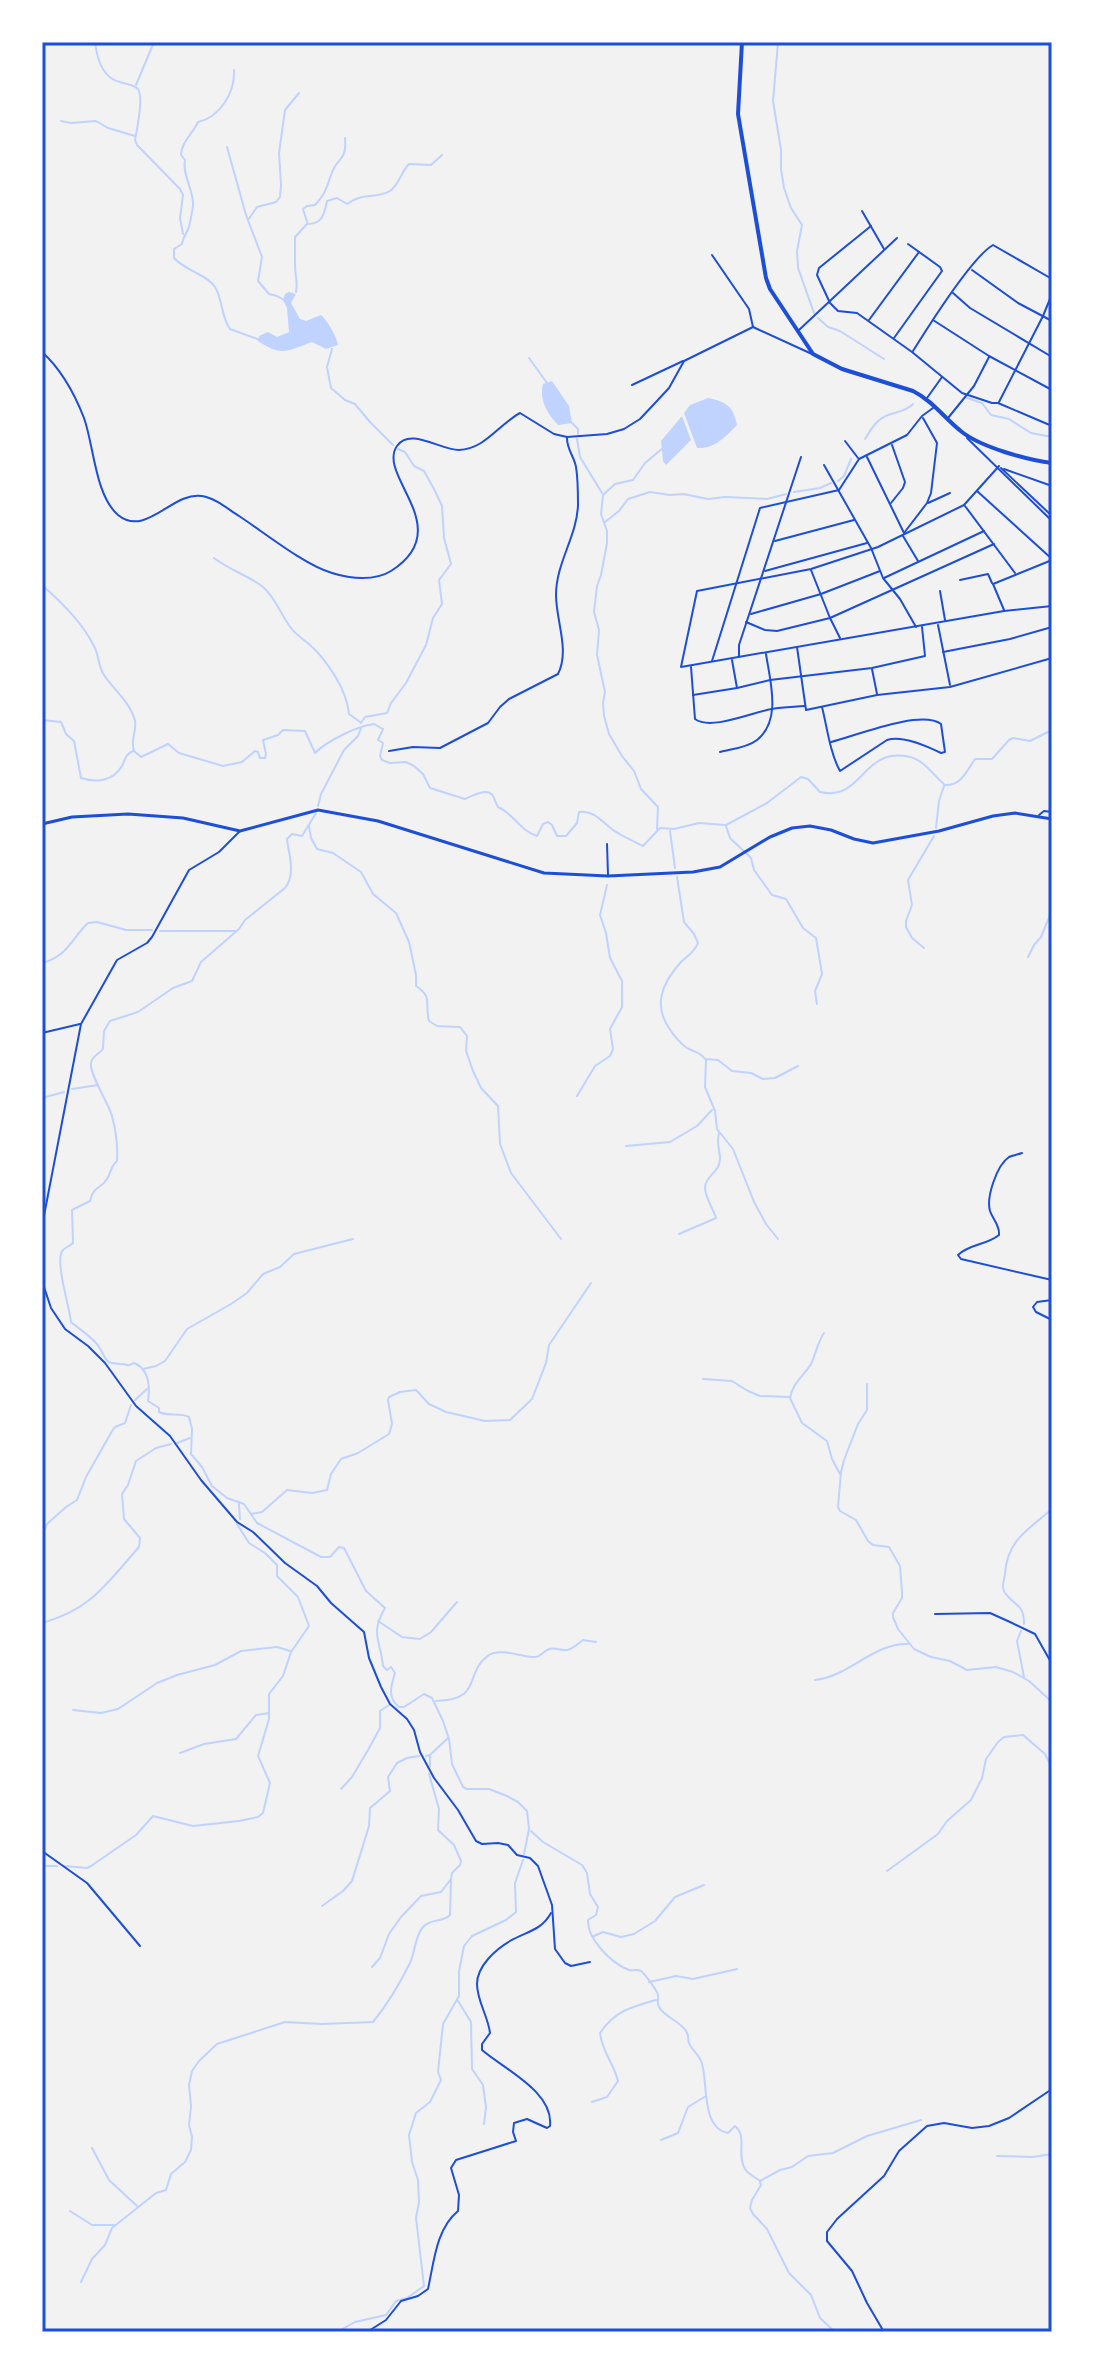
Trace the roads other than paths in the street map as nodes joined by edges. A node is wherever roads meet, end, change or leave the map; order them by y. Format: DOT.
graph roads {
  1 [pos="742,42"];
  2 [pos="862,211"];
  3 [pos="871,226"];
  4 [pos="897,238"];
  5 [pos="908,244"];
  6 [pos="885,250"];
  7 [pos="919,252"];
  8 [pos="712,255"];
  9 [pos="970,269"];
  10 [pos="1052,279"];
  11 [pos="953,293"];
  12 [pos="1052,294"];
  13 [pos="830,303"];
  14 [pos="1043,316"];
  15 [pos="932,320"];
  16 [pos="868,321"];
  17 [pos="1052,321"];
  18 [pos="753,327"];
  19 [pos="798,331"];
  20 [pos="894,339"];
  21 [pos="1028,343"];
  22 [pos="42,352"];
  23 [pos="912,352"];
  24 [pos="813,354"];
  25 [pos="989,356"];
  26 [pos="1052,357"];
  27 [pos="684,361"];
  28 [pos="1014,371"];
  29 [pos="942,377"];
  30 [pos="632,385"];
  31 [pos="1052,390"];
  32 [pos="968,394"];
  33 [pos="927,399"];
  34 [pos="998,403"];
  35 [pos="935,407"];
  36 [pos="922,416"];
  37 [pos="947,419"];
  38 [pos="1052,426"];
  39 [pos="964,434"];
  40 [pos="567,437"];
  41 [pos="845,441"];
  42 [pos="892,444"];
  43 [pos="992,446"];
  44 [pos="866,455"];
  45 [pos="801,457"];
  46 [pos="986,457"];
  47 [pos="859,459"];
  48 [pos="1052,463"];
  49 [pos="824,465"];
  50 [pos="999,467"];
  51 [pos="1022,476"];
  52 [pos="1017,483"];
  53 [pos="1052,486"];
  54 [pos="839,490"];
  55 [pos="976,491"];
  56 [pos="950,493"];
  57 [pos="787,502"];
  58 [pos="927,503"];
  59 [pos="890,504"];
  60 [pos="964,505"];
  61 [pos="1052,519"];
  62 [pos="856,520"];
  63 [pos="984,531"];
  64 [pos="903,534"];
  65 [pos="774,541"];
  66 [pos="868,543"];
  67 [pos="994,544"];
  68 [pos="871,548"];
  69 [pos="1052,560"];
  70 [pos="919,562"];
  71 [pos="811,569"];
  72 [pos="765,571"];
  73 [pos="880,571"];
  74 [pos="1015,573"];
  75 [pos="883,578"];
  76 [pos="762,580"];
  77 [pos="960,580"];
  78 [pos="736,584"];
  79 [pos="993,584"];
  80 [pos="893,590"];
  81 [pos="940,591"];
  82 [pos="821,594"];
  83 [pos="1052,606"];
  84 [pos="1004,611"];
  85 [pos="749,614"];
  86 [pos="830,618"];
  87 [pos="746,622"];
  88 [pos="945,622"];
  89 [pos="938,623"];
  90 [pos="922,626"];
  91 [pos="916,627"];
  92 [pos="1052,627"];
  93 [pos="841,639"];
  94 [pos="797,647"];
  95 [pos="766,652"];
  96 [pos="943,652"];
  97 [pos="739,657"];
  98 [pos="731,658"];
  99 [pos="1052,658"];
  100 [pos="712,662"];
  101 [pos="691,666"];
  102 [pos="872,668"];
  103 [pos="802,677"];
  104 [pos="770,680"];
  105 [pos="950,687"];
  106 [pos="737,688"];
  107 [pos="693,695"];
  108 [pos="877,695"];
  109 [pos="822,707"];
  110 [pos="806,708"];
  111 [pos="774,709"];
  112 [pos="831,742"];
  113 [pos="389,751"];
  114 [pos="720,752"];
  115 [pos="1052,812"];
  116 [pos="1039,815"];
  117 [pos="1052,819"];
  118 [pos="42,824"];
  119 [pos="240,831"];
  120 [pos="607,844"];
  121 [pos="608,876"];
  122 [pos="81,1024"];
  123 [pos="42,1033"];
  124 [pos="1022,1153"];
  125 [pos="42,1226"];
  126 [pos="1052,1280"];
  127 [pos="42,1281"];
  128 [pos="1052,1300"];
  129 [pos="1052,1320"];
  130 [pos="935,1614"];
  131 [pos="1052,1664"];
  132 [pos="42,1851"];
  133 [pos="552,1910"];
  134 [pos="140,1946"];
  135 [pos="590,1962"];
  136 [pos="1052,2089"];
  137 [pos="367,2332"];
  138 [pos="884,2332"];
  1 -- 19 [label="main road"];
  2 -- 3 [label="street"];
  3 -- 6 [label="street"];
  3 -- 13 [label="street"];
  4 -- 6 [label="street"];
  5 -- 7 [label="street"];
  6 -- 13 [label="street"];
  7 -- 16 [label="street"];
  7 -- 20 [label="street"];
  8 -- 18 [label="street"];
  9 -- 10 [label="street"];
  9 -- 11 [label="street"];
  9 -- 14 [label="street"];
  11 -- 15 [label="street"];
  11 -- 21 [label="street"];
  12 -- 14 [label="street"];
  13 -- 16 [label="street"];
  13 -- 19 [label="street"];
  14 -- 17 [label="street"];
  14 -- 21 [label="street"];
  15 -- 23 [label="street"];
  15 -- 25 [label="street"];
  16 -- 20 [label="street"];
  18 -- 24 [label="street"];
  18 -- 27 [label="street"];
  19 -- 24 [label="main road"];
  20 -- 23 [label="street"];
  21 -- 26 [label="street"];
  21 -- 28 [label="street"];
  22 -- 40 [label="street"];
  23 -- 29 [label="street"];
  24 -- 33 [label="main road"];
  25 -- 28 [label="street"];
  25 -- 32 [label="street"];
  27 -- 30 [label="street"];
  27 -- 40 [label="street"];
  28 -- 31 [label="street"];
  28 -- 34 [label="street"];
  29 -- 32 [label="street"];
  29 -- 33 [label="street"];
  32 -- 34 [label="street"];
  32 -- 37 [label="street"];
  33 -- 35 [label="main road"];
  34 -- 38 [label="street"];
  35 -- 36 [label="street"];
  35 -- 37 [label="main road"];
  36 -- 42 [label="street"];
  36 -- 58 [label="street"];
  37 -- 39 [label="main road"];
  39 -- 43 [label="main road"];
  39 -- 46 [label="street"];
  40 -- 113 [label="street"];
  41 -- 47 [label="street"];
  42 -- 44 [label="street"];
  42 -- 59 [label="street"];
  43 -- 46 [label="street"];
  43 -- 48 [label="main road"];
  44 -- 47 [label="street"];
  44 -- 59 [label="street"];
  45 -- 57 [label="street"];
  46 -- 50 [label="street"];
  47 -- 54 [label="street"];
  49 -- 54 [label="street"];
  50 -- 51 [label="street"];
  50 -- 52 [label="street"];
  50 -- 55 [label="street"];
  51 -- 52 [label="street"];
  51 -- 53 [label="street"];
  52 -- 61 [label="street"];
  54 -- 57 [label="street"];
  54 -- 62 [label="street"];
  55 -- 60 [label="street"];
  55 -- 69 [label="street"];
  56 -- 58 [label="street"];
  57 -- 65 [label="street"];
  57 -- 78 [label="street"];
  58 -- 64 [label="street"];
  59 -- 64 [label="street"];
  60 -- 63 [label="street"];
  60 -- 64 [label="street"];
  62 -- 65 [label="street"];
  62 -- 66 [label="street"];
  63 -- 67 [label="street"];
  63 -- 70 [label="street"];
  64 -- 68 [label="street"];
  64 -- 70 [label="street"];
  65 -- 72 [label="street"];
  66 -- 68 [label="street"];
  66 -- 72 [label="street"];
  67 -- 74 [label="street"];
  67 -- 80 [label="street"];
  68 -- 71 [label="street"];
  68 -- 73 [label="street"];
  69 -- 74 [label="street"];
  70 -- 75 [label="street"];
  71 -- 76 [label="street"];
  71 -- 82 [label="street"];
  72 -- 76 [label="street"];
  73 -- 75 [label="street"];
  73 -- 82 [label="street"];
  74 -- 79 [label="street"];
  75 -- 80 [label="street"];
  76 -- 78 [label="street"];
  76 -- 85 [label="street"];
  77 -- 79 [label="street"];
  78 -- 100 [label="street"];
  78 -- 101 [label="street"];
  79 -- 84 [label="street"];
  80 -- 86 [label="street"];
  80 -- 91 [label="street"];
  81 -- 88 [label="street"];
  82 -- 85 [label="street"];
  82 -- 86 [label="street"];
  83 -- 84 [label="street"];
  84 -- 88 [label="street"];
  85 -- 87 [label="street"];
  86 -- 87 [label="street"];
  86 -- 93 [label="street"];
  87 -- 97 [label="street"];
  88 -- 89 [label="street"];
  89 -- 90 [label="street"];
  89 -- 96 [label="street"];
  90 -- 91 [label="street"];
  90 -- 102 [label="street"];
  91 -- 93 [label="street"];
  92 -- 96 [label="street"];
  93 -- 94 [label="street"];
  94 -- 95 [label="street"];
  94 -- 103 [label="street"];
  95 -- 97 [label="street"];
  95 -- 104 [label="street"];
  96 -- 105 [label="street"];
  97 -- 98 [label="street"];
  98 -- 100 [label="street"];
  98 -- 106 [label="street"];
  99 -- 105 [label="street"];
  100 -- 101 [label="street"];
  101 -- 107 [label="street"];
  102 -- 103 [label="street"];
  102 -- 108 [label="street"];
  103 -- 104 [label="street"];
  103 -- 110 [label="street"];
  104 -- 106 [label="street"];
  104 -- 111 [label="street"];
  105 -- 108 [label="street"];
  106 -- 107 [label="street"];
  107 -- 111 [label="street"];
  108 -- 109 [label="street"];
  109 -- 110 [label="street"];
  109 -- 112 [label="street"];
  110 -- 111 [label="street"];
  111 -- 114 [label="street"];
  112 -- 112 [label="street"];
  115 -- 116 [label="street"];
  116 -- 117 [label="main road"];
  116 -- 121 [label="main road"];
  118 -- 119 [label="main road"];
  119 -- 121 [label="main road"];
  119 -- 122 [label="street"];
  120 -- 121 [label="street"];
  122 -- 123 [label="street"];
  122 -- 125 [label="street"];
  124 -- 126 [label="street"];
  127 -- 133 [label="street"];
  128 -- 129 [label="street"];
  130 -- 131 [label="street"];
  132 -- 134 [label="street"];
  133 -- 135 [label="street"];
  133 -- 137 [label="street"];
  136 -- 138 [label="street"];
}
